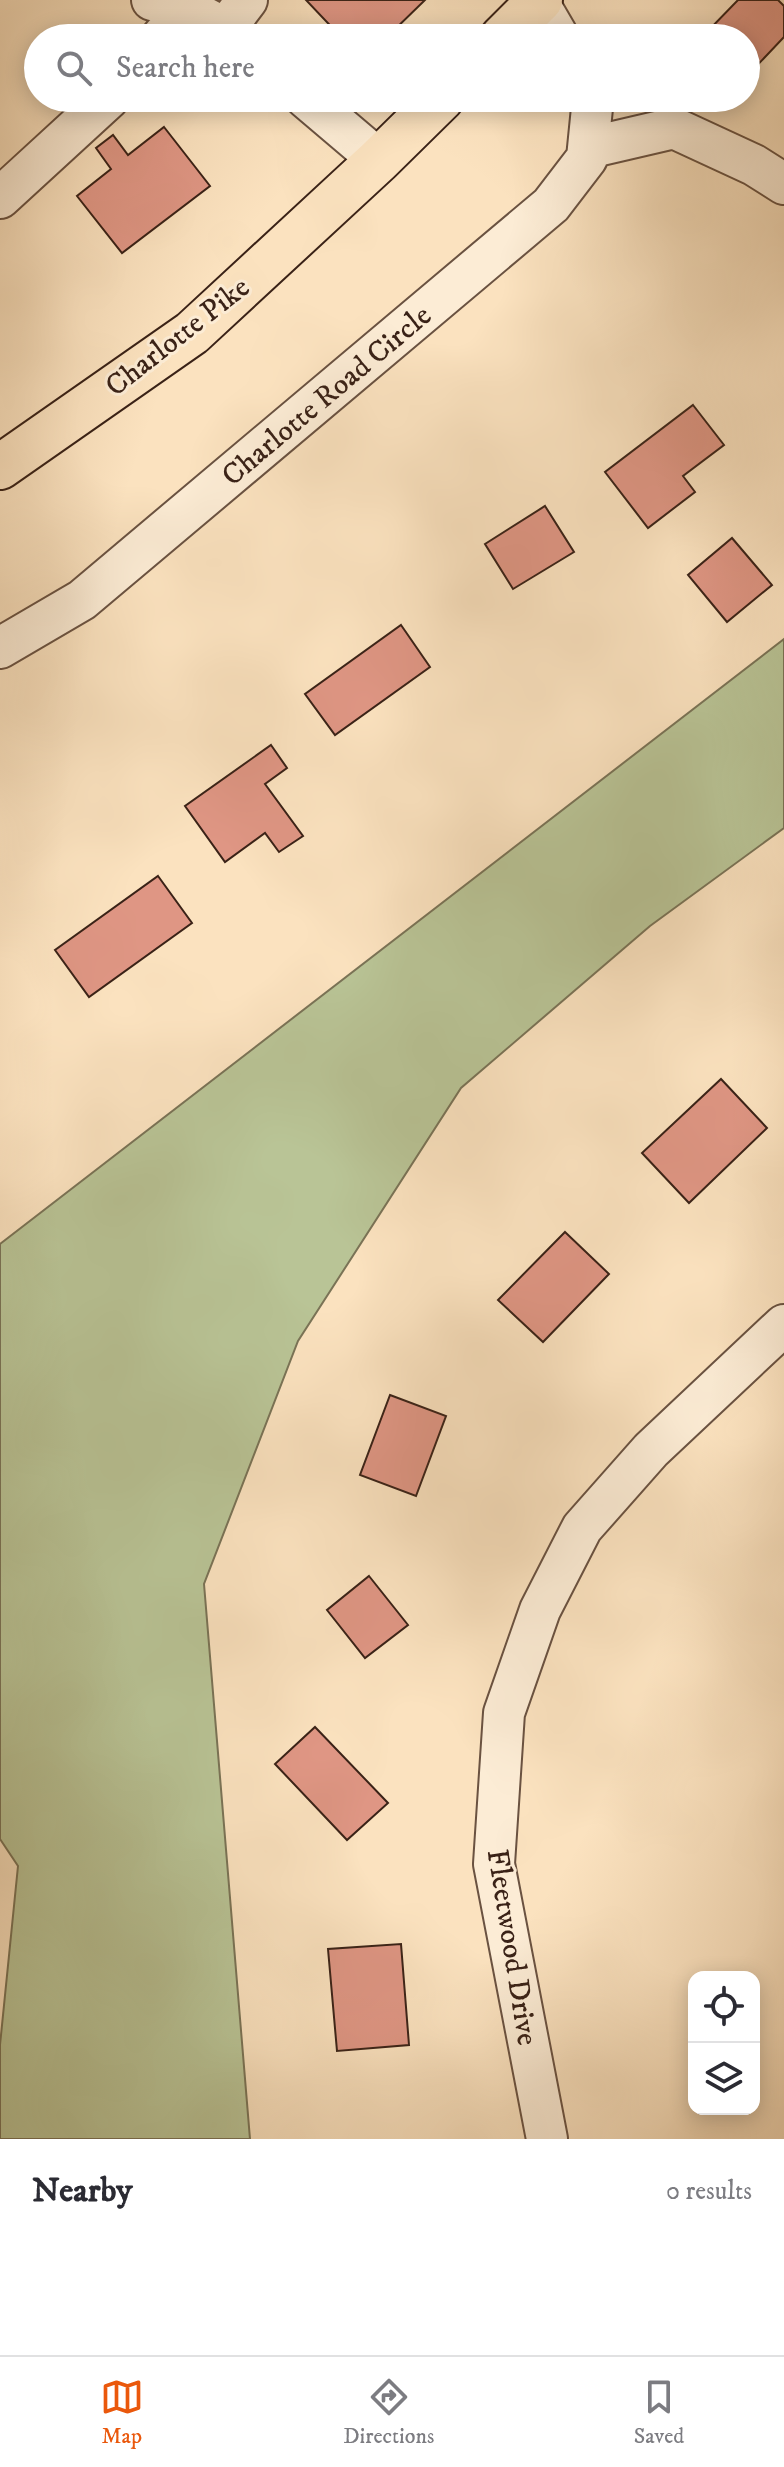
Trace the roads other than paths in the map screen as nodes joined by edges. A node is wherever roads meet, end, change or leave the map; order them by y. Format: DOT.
graph roads {
  1 [pos="169,4"];
  2 [pos="546,13"];
  3 [pos="236,22"];
  4 [pos="164,24"];
  5 [pos="527,24"];
  6 [pos="94,112"];
  7 [pos="322,112"];
  8 [pos="428,112"];
  9 [pos="592,112"];
  10 [pos="588,148"];
  11 [pos="379,160"];
  12 [pos="784,184"];
  13 [pos="0,198"];
  14 [pos="0,467"];
  15 [pos="0,648"];
  16 [pos="784,1325"];
  17 [pos="547,2139"];
  1 -- 3 [label="street"];
  1 -- 4 [label="street"];
  2 -- 5 [label="main road"];
  6 -- 13 [label="street"];
  7 -- 11 [label="street"];
  8 -- 11 [label="main road, Charlotte Pike"];
  9 -- 10 [label="street, Charlotte Road Circle"];
  10 -- 12 [label="street"];
  10 -- 15 [label="street, Charlotte Road Circle"];
  11 -- 14 [label="main road, Charlotte Pike"];
  16 -- 17 [label="street, Fleetwood Drive"];
}
